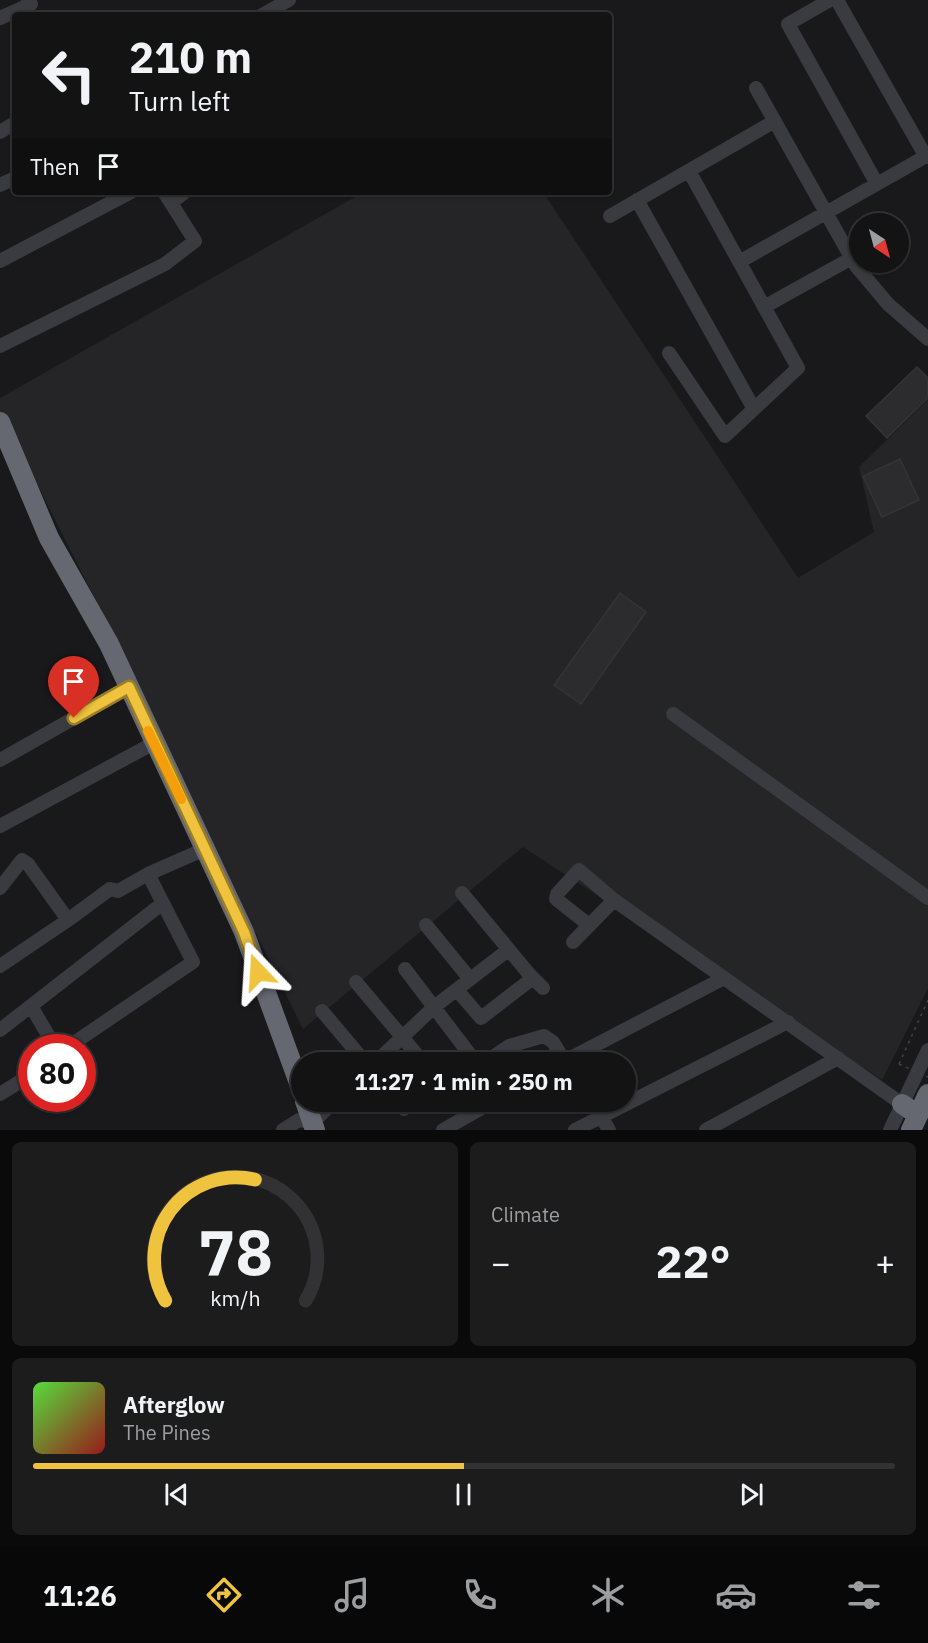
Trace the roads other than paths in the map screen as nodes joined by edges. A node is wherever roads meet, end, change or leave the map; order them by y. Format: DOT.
graph roads {
  1 [pos="28,0"];
  2 [pos="289,0"];
  3 [pos="830,0"];
  4 [pos="837,0"];
  5 [pos="13,12"];
  6 [pos="267,12"];
  7 [pos="756,88"];
  8 [pos="775,121"];
  9 [pos="927,156"];
  10 [pos="688,171"];
  11 [pos="878,184"];
  12 [pos="125,195"];
  13 [pos="168,197"];
  14 [pos="637,201"];
  15 [pos="826,212"];
  16 [pos="610,216"];
  17 [pos="849,253"];
  18 [pos="849,260"];
  19 [pos="0,261"];
  20 [pos="739,262"];
  21 [pos="864,273"];
  22 [pos="764,307"];
  23 [pos="928,339"];
  24 [pos="0,346"];
  25 [pos="669,353"];
  26 [pos="753,409"];
  27 [pos="0,422"];
  28 [pos="129,687"];
  29 [pos="673,714"];
  30 [pos="154,743"];
  31 [pos="0,760"];
  32 [pos="0,826"];
  33 [pos="205,849"];
  34 [pos="148,874"];
  35 [pos="0,888"];
  36 [pos="462,893"];
  37 [pos="928,898"];
  38 [pos="614,900"];
  39 [pos="163,903"];
  40 [pos="68,920"];
  41 [pos="589,925"];
  42 [pos="426,926"];
  43 [pos="573,942"];
  44 [pos="508,950"];
  45 [pos="0,966"];
  46 [pos="405,969"];
  47 [pos="529,974"];
  48 [pos="724,978"];
  49 [pos="470,979"];
  50 [pos="356,982"];
  51 [pos="543,988"];
  52 [pos="457,990"];
  53 [pos="31,1006"];
  54 [pos="434,1007"];
  55 [pos="322,1011"];
  56 [pos="788,1022"];
  57 [pos="0,1030"];
  58 [pos="47,1034"];
  59 [pos="87,1034"];
  60 [pos="403,1037"];
  61 [pos="928,1050"];
  62 [pos="357,1052"];
  63 [pos="387,1052"];
  64 [pos="415,1052"];
  65 [pos="468,1052"];
  66 [pos="500,1052"];
  67 [pos="558,1052"];
  68 [pos="583,1052"];
  69 [pos="838,1058"];
  70 [pos="291,1061"];
  71 [pos="18,1083"];
  72 [pos="0,1094"];
  73 [pos="928,1094"];
  74 [pos="326,1112"];
  75 [pos="475,1112"];
  76 [pos="600,1112"];
  77 [pos="602,1115"];
  78 [pos="910,1116"];
  79 [pos="314,1126"];
  80 [pos="283,1130"];
  81 [pos="443,1130"];
  82 [pos="574,1130"];
  83 [pos="609,1130"];
  84 [pos="706,1130"];
  85 [pos="890,1130"];
  1 -- 5 [label="street"];
  2 -- 6 [label="street"];
  3 -- 11 [label="street"];
  4 -- 9 [label="street"];
  7 -- 8 [label="street"];
  8 -- 10 [label="street"];
  8 -- 15 [label="street"];
  9 -- 11 [label="street"];
  10 -- 14 [label="street"];
  10 -- 20 [label="street"];
  11 -- 15 [label="street"];
  12 -- 19 [label="street"];
  13 -- 24 [label="street"];
  14 -- 16 [label="street"];
  14 -- 26 [label="street"];
  15 -- 17 [label="street"];
  15 -- 20 [label="street"];
  18 -- 22 [label="street"];
  20 -- 22 [label="street"];
  21 -- 23 [label="street"];
  22 -- 26 [label="street"];
  25 -- 26 [label="street"];
  27 -- 28 [label="highway"];
  28 -- 30 [label="highway"];
  28 -- 31 [label="street"];
  29 -- 37 [label="street"];
  30 -- 32 [label="street"];
  30 -- 33 [label="highway"];
  33 -- 34 [label="street"];
  33 -- 70 [label="highway"];
  34 -- 39 [label="street"];
  34 -- 40 [label="street"];
  35 -- 40 [label="street"];
  36 -- 44 [label="street"];
  38 -- 41 [label="street"];
  38 -- 41 [label="street"];
  38 -- 48 [label="street"];
  39 -- 53 [label="street"];
  39 -- 59 [label="street"];
  40 -- 45 [label="street"];
  41 -- 43 [label="street"];
  42 -- 49 [label="street"];
  44 -- 47 [label="street"];
  44 -- 49 [label="street"];
  46 -- 54 [label="street"];
  47 -- 51 [label="street"];
  47 -- 52 [label="street"];
  48 -- 56 [label="street"];
  48 -- 68 [label="street"];
  49 -- 52 [label="street"];
  50 -- 60 [label="street"];
  52 -- 54 [label="street"];
  53 -- 57 [label="street"];
  53 -- 58 [label="street"];
  54 -- 60 [label="street"];
  54 -- 65 [label="street"];
  55 -- 62 [label="street"];
  56 -- 69 [label="street"];
  56 -- 77 [label="street"];
  60 -- 63 [label="street"];
  60 -- 64 [label="street"];
  61 -- 78 [label="street"];
  66 -- 67 [label="street"];
  69 -- 78 [label="street"];
  69 -- 84 [label="street"];
  71 -- 72 [label="street"];
  73 -- 78 [label="highway"];
  74 -- 79 [label="street"];
  75 -- 81 [label="street"];
  76 -- 77 [label="street"];
  77 -- 82 [label="street"];
  77 -- 83 [label="street"];
  78 -- 85 [label="street"];
  79 -- 80 [label="street"];
}
